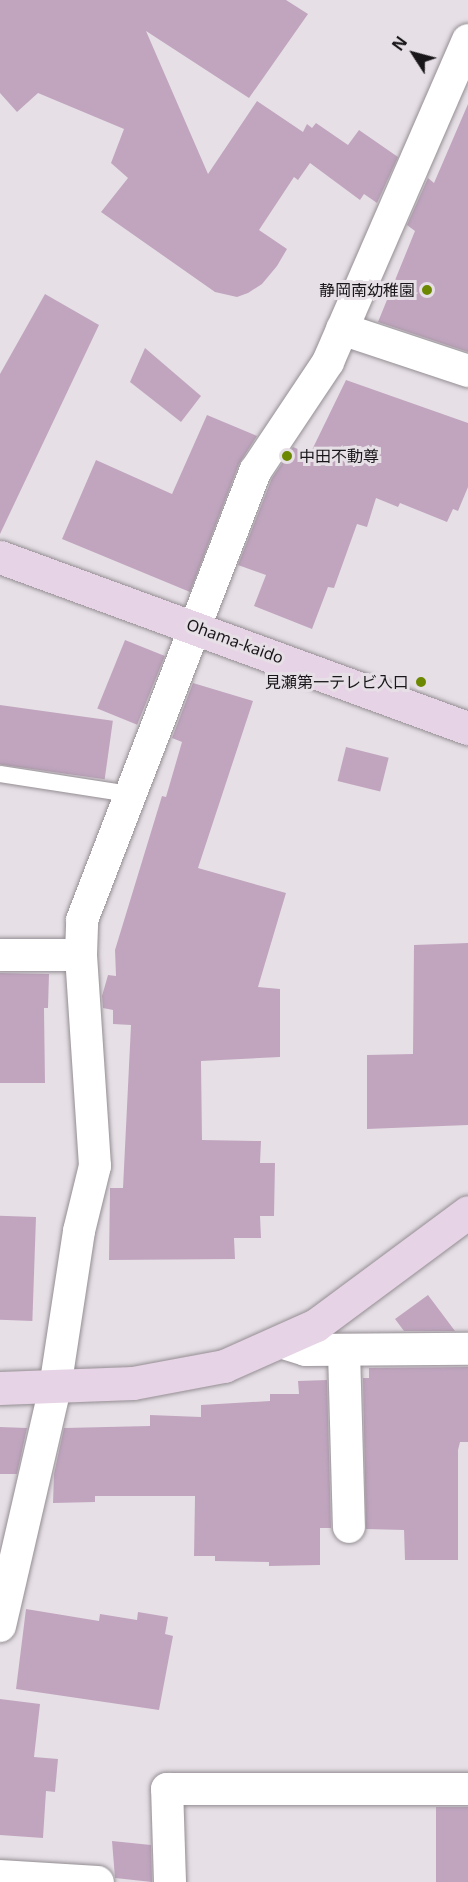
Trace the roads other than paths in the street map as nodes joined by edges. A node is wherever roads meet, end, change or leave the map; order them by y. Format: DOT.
graph roads {
  1 [pos="468,40"];
  2 [pos="342,329"];
  3 [pos="468,371"];
  4 [pos="0,556"];
  5 [pos="198,627"];
  6 [pos="468,728"];
  7 [pos="0,774"];
  8 [pos="129,794"];
  9 [pos="0,955"];
  10 [pos="81,955"];
  11 [pos="468,1212"];
  12 [pos="280,1342"];
  13 [pos="468,1349"];
  14 [pos="344,1351"];
  15 [pos="0,1388"];
  16 [pos="55,1388"];
  17 [pos="349,1527"];
  18 [pos="0,1626"];
  19 [pos="468,1789"];
  20 [pos="0,1876"];
  21 [pos="98,1882"];
  22 [pos="170,1882"];
  1 -- 2 [label="street"];
  2 -- 3 [label="street"];
  2 -- 5 [label="street"];
  4 -- 5 [label="street, Ohama-kaido"];
  5 -- 6 [label="street, Ohama-kaido"];
  5 -- 8 [label="street"];
  7 -- 8 [label="lane"];
  8 -- 10 [label="street"];
  9 -- 10 [label="street"];
  10 -- 16 [label="street"];
  11 -- 12 [label="street"];
  12 -- 14 [label="street"];
  12 -- 16 [label="street"];
  13 -- 14 [label="street"];
  14 -- 17 [label="street"];
  15 -- 16 [label="street"];
  16 -- 18 [label="street"];
  19 -- 22 [label="street"];
  20 -- 21 [label="street"];
}
